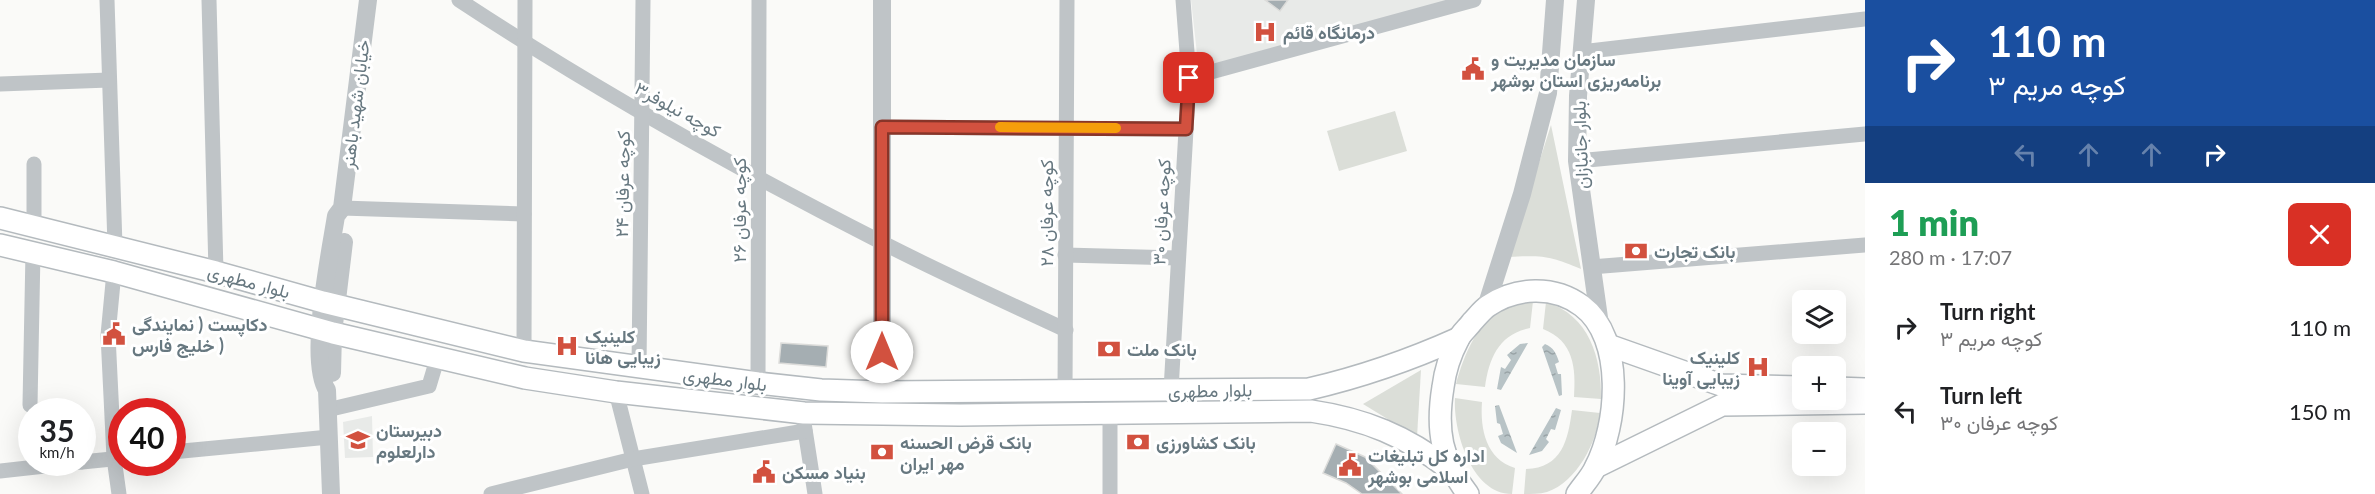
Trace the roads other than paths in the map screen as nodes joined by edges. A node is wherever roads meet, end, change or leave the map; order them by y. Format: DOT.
graph roads {
  1 [pos="107,0"];
  2 [pos="209,0"];
  3 [pos="368,0"];
  4 [pos="459,0"];
  5 [pos="525,0"];
  6 [pos="643,0"];
  7 [pos="759,0"];
  8 [pos="882,0"];
  9 [pos="1067,0"];
  10 [pos="1183,0"];
  11 [pos="1474,0"];
  12 [pos="1555,0"];
  13 [pos="1586,0"];
  14 [pos="1865,19"];
  15 [pos="525,43"];
  16 [pos="1581,52"];
  17 [pos="1189,78"];
  18 [pos="110,80"];
  19 [pos="0,84"];
  20 [pos="1548,93"];
  21 [pos="1578,96"];
  22 [pos="642,112"];
  23 [pos="882,127"];
  24 [pos="1065,127"];
  25 [pos="1186,129"];
  26 [pos="1865,134"];
  27 [pos="1577,161"];
  28 [pos="34,164"];
  29 [pos="759,177"];
  30 [pos="342,208"];
  31 [pos="524,214"];
  32 [pos="0,218"];
  33 [pos="34,226"];
  34 [pos="882,243"];
  35 [pos="0,245"];
  36 [pos="115,246"];
  37 [pos="1860,246"];
  38 [pos="33,252"];
  39 [pos="1065,255"];
  40 [pos="1178,258"];
  41 [pos="1591,267"];
  42 [pos="114,272"];
  43 [pos="216,272"];
  44 [pos="330,304"];
  45 [pos="1486,307"];
  46 [pos="1600,325"];
  47 [pos="1066,330"];
  48 [pos="326,331"];
  49 [pos="1459,338"];
  50 [pos="1608,345"];
  51 [pos="524,351"];
  52 [pos="438,356"];
  53 [pos="639,368"];
  54 [pos="1338,382"];
  55 [pos="758,383"];
  56 [pos="1792,388"];
  57 [pos="1846,388"];
  58 [pos="1865,389"];
  59 [pos="1171,390"];
  60 [pos="1065,391"];
  61 [pos="616,392"];
  62 [pos="882,392"];
  63 [pos="1722,395"];
  64 [pos="30,398"];
  65 [pos="113,398"];
  66 [pos="1865,403"];
  67 [pos="327,410"];
  68 [pos="1110,413"];
  69 [pos="1338,415"];
  70 [pos="804,422"];
  71 [pos="329,437"];
  72 [pos="186,451"];
  73 [pos="633,459"];
  74 [pos="1596,467"];
  75 [pos="18,469"];
  76 [pos="1449,469"];
  77 [pos="0,471"];
  78 [pos="118,476"];
  79 [pos="119,494"];
  80 [pos="331,494"];
  81 [pos="491,494"];
  82 [pos="642,494"];
  83 [pos="815,494"];
  84 [pos="1110,494"];
  85 [pos="1467,494"];
  86 [pos="1578,494"];
  1 -- 18 [label="street"];
  2 -- 43 [label="street"];
  3 -- 30 [label="street, خیابان شهید باهنر"];
  4 -- 15 [label="street, کوچه نیلوفر۳"];
  5 -- 15 [label="street"];
  6 -- 22 [label="street, کوچه عرفان ۲۴"];
  7 -- 29 [label="street, کوچه عرفان ۲۶"];
  8 -- 23 [label="street"];
  9 -- 24 [label="street, کوچه عرفان ۲۸"];
  10 -- 17 [label="street, کوچه عرفان ۳۰"];
  11 -- 17 [label="street"];
  12 -- 20 [label="street, بلوار جانبازان"];
  13 -- 16 [label="street, بلوار جانبازان"];
  14 -- 16 [label="street"];
  15 -- 22 [label="street, کوچه نیلوفر۳"];
  15 -- 31 [label="street"];
  16 -- 21 [label="street, بلوار جانبازان"];
  17 -- 25 [label="street, کوچه عرفان ۳۰"];
  18 -- 19 [label="street"];
  18 -- 36 [label="street"];
  20 -- 21 [label="street"];
  20 -- 45 [label="street, بلوار جانبازان"];
  21 -- 27 [label="street, بلوار جانبازان"];
  22 -- 29 [label="street, کوچه نیلوفر۳"];
  22 -- 53 [label="street, کوچه عرفان ۲۴"];
  23 -- 24 [label="street"];
  23 -- 34 [label="street"];
  24 -- 25 [label="street"];
  24 -- 39 [label="street, کوچه عرفان ۲۸"];
  25 -- 40 [label="street, کوچه عرفان ۳۰"];
  26 -- 27 [label="street"];
  27 -- 41 [label="street, بلوار جانبازان"];
  28 -- 33 [label="street"];
  29 -- 34 [label="street, کوچه نیلوفر۳"];
  29 -- 55 [label="street, کوچه عرفان ۲۶"];
  30 -- 31 [label="street"];
  30 -- 44 [label="street, خیابان شهید باهنر"];
  31 -- 51 [label="street"];
  32 -- 33 [label="main road, بلوار مطهری"];
  33 -- 36 [label="main road, بلوار مطهری"];
  34 -- 47 [label="street, کوچه نیلوفر۳"];
  34 -- 62 [label="street"];
  35 -- 38 [label="main road, بلوار مطهری"];
  36 -- 43 [label="main road, بلوار مطهری"];
  37 -- 41 [label="street"];
  38 -- 42 [label="main road, بلوار مطهری"];
  38 -- 64 [label="street"];
  39 -- 40 [label="street"];
  39 -- 47 [label="street, کوچه عرفان ۲۸"];
  40 -- 59 [label="street, کوچه عرفان ۳۰"];
  41 -- 46 [label="street, بلوار جانبازان"];
  42 -- 48 [label="main road, بلوار مطهری"];
  42 -- 65 [label="street"];
  43 -- 44 [label="main road, بلوار مطهری"];
  44 -- 48 [label="street, خیابان شهید باهنر"];
  44 -- 51 [label="main road, بلوار مطهری"];
  45 -- 46 [label="main road"];
  45 -- 49 [label="main road"];
  46 -- 50 [label="main road"];
  47 -- 60 [label="street, کوچه عرفان ۲۸"];
  48 -- 52 [label="main road, بلوار مطهری"];
  48 -- 67 [label="street, خیابان شهید باهنر"];
  49 -- 54 [label="main road, بلوار مطهری"];
  49 -- 76 [label="main road"];
  50 -- 63 [label="main road"];
  50 -- 74 [label="main road"];
  51 -- 53 [label="main road, بلوار مطهری"];
  52 -- 61 [label="main road, بلوار مطهری"];
  52 -- 67 [label="street"];
  53 -- 55 [label="main road, بلوار مطهری"];
  54 -- 59 [label="main road, بلوار مطهری"];
  54 -- 69 [label="main road"];
  55 -- 62 [label="main road, بلوار مطهری"];
  56 -- 63 [label="main road"];
  57 -- 58 [label="main road"];
  59 -- 60 [label="main road, بلوار مطهری"];
  60 -- 62 [label="main road, بلوار مطهری"];
  61 -- 70 [label="main road, بلوار مطهری"];
  61 -- 73 [label="street"];
  63 -- 66 [label="main road"];
  63 -- 74 [label="main road"];
  67 -- 71 [label="street, خیابان شهید باهنر"];
  68 -- 69 [label="main road, بلوار مطهری"];
  68 -- 70 [label="main road, بلوار مطهری"];
  68 -- 84 [label="street"];
  69 -- 76 [label="main road, بلوار مطهری"];
  70 -- 73 [label="street"];
  70 -- 83 [label="street"];
  71 -- 72 [label="street"];
  71 -- 80 [label="street, خیابان شهید باهنر"];
  73 -- 81 [label="street"];
  73 -- 82 [label="street"];
  74 -- 86 [label="main road"];
  75 -- 77 [label="street"];
  76 -- 85 [label="main road"];
  78 -- 79 [label="street"];
}
